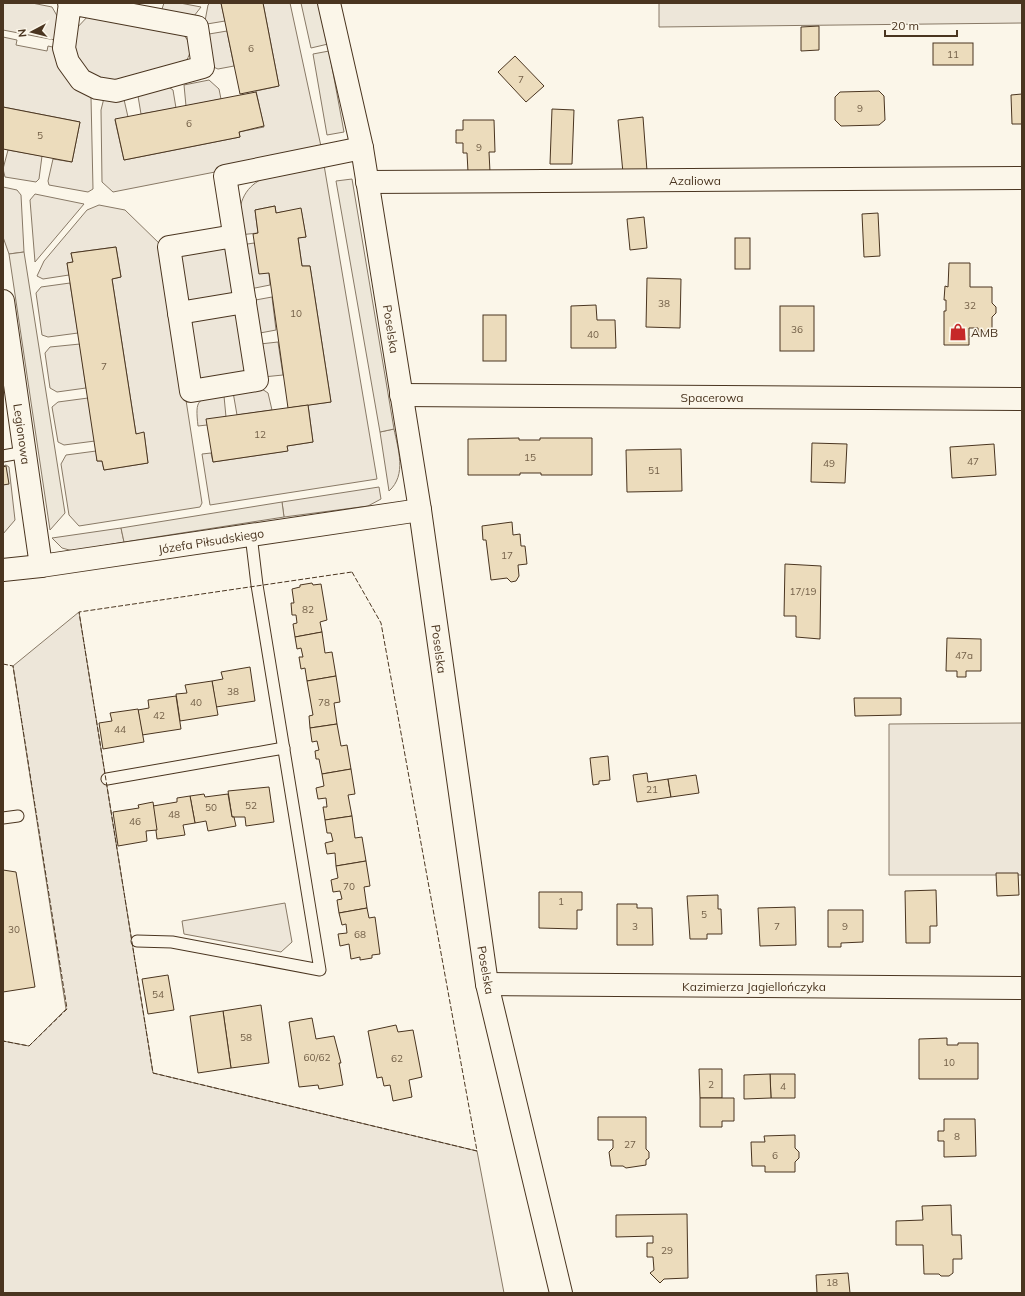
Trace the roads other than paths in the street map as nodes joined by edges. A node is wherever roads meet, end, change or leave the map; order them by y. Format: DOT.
graph roads {
  1 [pos="70,3"];
  2 [pos="329,3"];
  3 [pos="362,148"];
  4 [pos="1022,178"];
  5 [pos="367,182"];
  6 [pos="234,236"];
  7 [pos="3,301"];
  8 [pos="245,302"];
  9 [pos="179,313"];
  10 [pos="401,395"];
  11 [pos="1022,399"];
  12 [pos="25,452"];
  13 [pos="3,456"];
  14 [pos="420,510"];
  15 [pos="251,535"];
  16 [pos="41,566"];
  17 [pos="3,570"];
  18 [pos="284,748"];
  19 [pos="108,779"];
  20 [pos="18,816"];
  21 [pos="3,818"];
  22 [pos="137,941"];
  23 [pos="487,984"];
  24 [pos="1022,988"];
  25 [pos="561,1293"];
  1 -- 1 [label="street"];
  2 -- 3 [label="street, Poselska"];
  3 -- 5 [label="street, Poselska"];
  3 -- 6 [label="street"];
  4 -- 5 [label="street, Azaliowa"];
  5 -- 10 [label="street, Poselska"];
  6 -- 8 [label="street"];
  6 -- 9 [label="street"];
  7 -- 12 [label="street, Legionowa"];
  8 -- 9 [label="street"];
  8 -- 9 [label="street"];
  10 -- 11 [label="street, Spacerowa"];
  10 -- 14 [label="street, Poselska"];
  12 -- 13 [label="lane"];
  12 -- 16 [label="street, Legionowa"];
  14 -- 15 [label="street, Józefa Piłsudskiego"];
  14 -- 23 [label="street, Poselska"];
  15 -- 16 [label="street, Józefa Piłsudskiego"];
  15 -- 18 [label="lane"];
  16 -- 17 [label="street, Józefa Piłsudskiego"];
  18 -- 19 [label="lane"];
  18 -- 22 [label="lane"];
  20 -- 21 [label="lane"];
  23 -- 24 [label="street, Kazimierza Jagiellończyka"];
  23 -- 25 [label="street, Poselska"];
}
